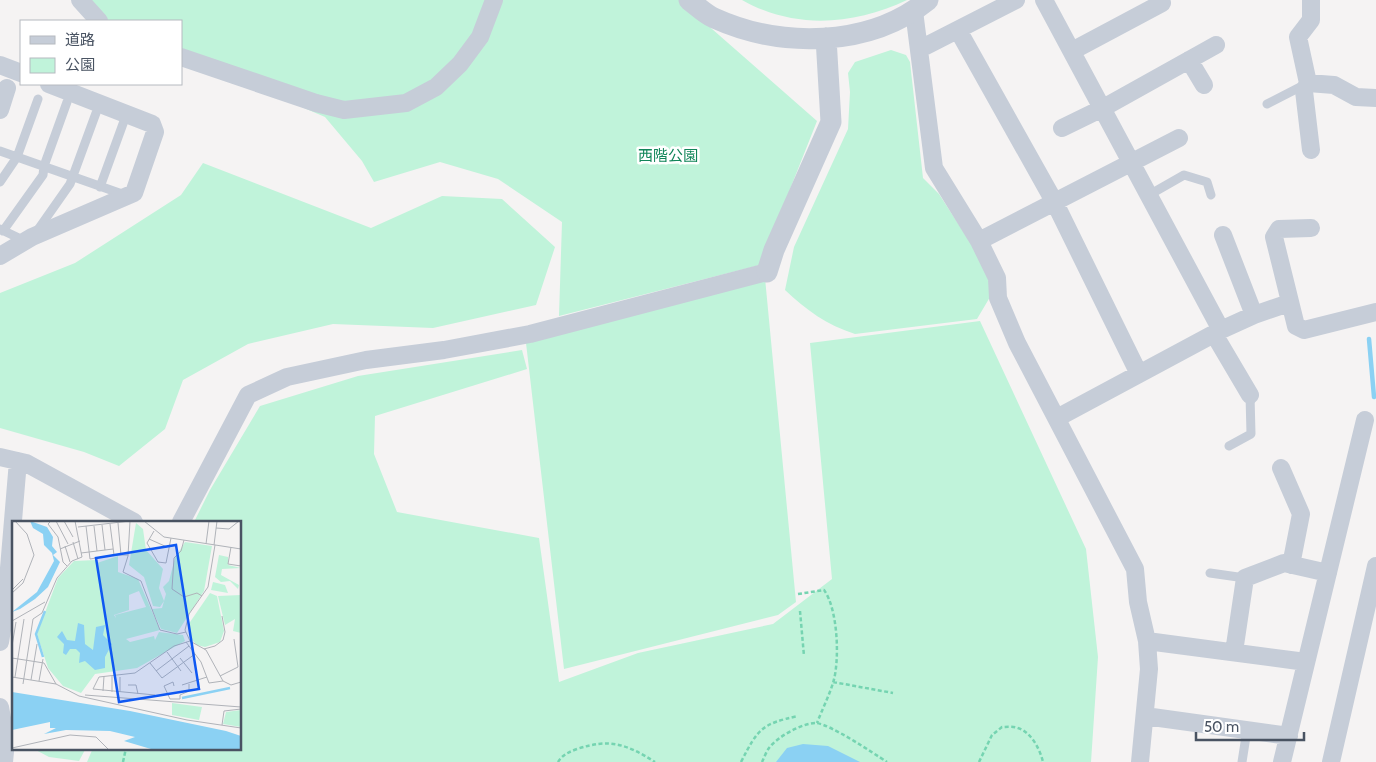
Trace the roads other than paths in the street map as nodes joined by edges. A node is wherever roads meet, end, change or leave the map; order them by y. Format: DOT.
graph roads {
  1 [pos="80,0"];
  2 [pos="494,0"];
  3 [pos="689,0"];
  4 [pos="698,0"];
  5 [pos="1016,0"];
  6 [pos="1044,0"];
  7 [pos="1311,0"];
  8 [pos="1162,3"];
  9 [pos="921,5"];
  10 [pos="712,17"];
  11 [pos="98,20"];
  12 [pos="958,30"];
  13 [pos="826,38"];
  14 [pos="1216,45"];
  15 [pos="920,49"];
  16 [pos="1072,51"];
  17 [pos="182,56"];
  18 [pos="1189,60"];
  19 [pos="0,65"];
  20 [pos="20,73"];
  21 [pos="1308,83"];
  22 [pos="52,85"];
  23 [pos="1204,85"];
  24 [pos="7,88"];
  25 [pos="1376,98"];
  26 [pos="38,99"];
  27 [pos="67,102"];
  28 [pos="1267,104"];
  29 [pos="1103,108"];
  30 [pos="0,110"];
  31 [pos="96,114"];
  32 [pos="124,121"];
  33 [pos="1062,128"];
  34 [pos="1179,138"];
  35 [pos="1311,150"];
  36 [pos="0,151"];
  37 [pos="18,157"];
  38 [pos="1132,163"];
  39 [pos="44,166"];
  40 [pos="73,177"];
  41 [pos="0,182"];
  42 [pos="100,187"];
  43 [pos="1211,194"];
  44 [pos="1149,195"];
  45 [pos="127,196"];
  46 [pos="1055,203"];
  47 [pos="1311,228"];
  48 [pos="1,230"];
  49 [pos="1223,235"];
  50 [pos="29,239"];
  51 [pos="980,241"];
  52 [pos="0,256"];
  53 [pos="767,272"];
  54 [pos="1289,303"];
  55 [pos="1376,312"];
  56 [pos="1254,315"];
  57 [pos="1218,332"];
  58 [pos="1139,374"];
  59 [pos="1250,395"];
  60 [pos="1057,418"];
  61 [pos="1365,420"];
  62 [pos="1229,446"];
  63 [pos="0,458"];
  64 [pos="18,461"];
  65 [pos="1281,468"];
  66 [pos="132,521"];
  67 [pos="182,521"];
  68 [pos="6,524"];
  69 [pos="1291,564"];
  70 [pos="1376,566"];
  71 [pos="1210,573"];
  72 [pos="1328,573"];
  73 [pos="1245,578"];
  74 [pos="2,598"];
  75 [pos="1147,641"];
  76 [pos="0,642"];
  77 [pos="1234,652"];
  78 [pos="1306,662"];
  79 [pos="0,707"];
  80 [pos="1145,716"];
  81 [pos="1247,730"];
  82 [pos="1289,736"];
  83 [pos="4,762"];
  84 [pos="1140,762"];
  85 [pos="1242,762"];
  86 [pos="1282,762"];
  87 [pos="1331,762"];
  1 -- 11 [label="street"];
  2 -- 17 [label="street"];
  3 -- 10 [label="street"];
  4 -- 10 [label="street"];
  5 -- 12 [label="street"];
  6 -- 16 [label="street"];
  7 -- 21 [label="street"];
  8 -- 16 [label="street"];
  9 -- 13 [label="street"];
  9 -- 15 [label="street"];
  10 -- 13 [label="street"];
  12 -- 15 [label="street"];
  12 -- 46 [label="street"];
  13 -- 53 [label="street"];
  14 -- 18 [label="street"];
  15 -- 51 [label="street"];
  16 -- 29 [label="street"];
  18 -- 23 [label="street"];
  18 -- 29 [label="street"];
  19 -- 20 [label="street"];
  21 -- 25 [label="street"];
  21 -- 28 [label="lane"];
  21 -- 35 [label="street"];
  22 -- 45 [label="street"];
  24 -- 30 [label="street"];
  26 -- 37 [label="lane"];
  27 -- 39 [label="lane"];
  29 -- 33 [label="street"];
  29 -- 38 [label="street"];
  31 -- 40 [label="lane"];
  32 -- 42 [label="lane"];
  34 -- 38 [label="street"];
  36 -- 37 [label="lane"];
  37 -- 39 [label="lane"];
  37 -- 41 [label="lane"];
  38 -- 44 [label="street"];
  38 -- 46 [label="street"];
  39 -- 40 [label="lane"];
  39 -- 48 [label="lane"];
  40 -- 42 [label="lane"];
  40 -- 50 [label="lane"];
  42 -- 45 [label="lane"];
  43 -- 44 [label="lane"];
  44 -- 57 [label="street"];
  45 -- 50 [label="street"];
  46 -- 51 [label="street"];
  46 -- 58 [label="street"];
  47 -- 54 [label="street"];
  48 -- 50 [label="lane"];
  49 -- 56 [label="street"];
  50 -- 52 [label="street"];
  51 -- 60 [label="street"];
  53 -- 67 [label="street"];
  54 -- 55 [label="street"];
  54 -- 56 [label="street"];
  56 -- 57 [label="street"];
  57 -- 58 [label="street"];
  57 -- 59 [label="street"];
  58 -- 60 [label="street"];
  59 -- 62 [label="lane"];
  60 -- 75 [label="street"];
  61 -- 72 [label="street"];
  63 -- 64 [label="street"];
  64 -- 66 [label="street"];
  64 -- 68 [label="street"];
  65 -- 69 [label="street"];
  68 -- 74 [label="street"];
  69 -- 72 [label="street"];
  69 -- 73 [label="street"];
  70 -- 87 [label="street"];
  71 -- 73 [label="lane"];
  72 -- 78 [label="street"];
  73 -- 77 [label="street"];
  74 -- 76 [label="street"];
  75 -- 77 [label="street"];
  75 -- 80 [label="street"];
  77 -- 78 [label="street"];
  78 -- 82 [label="street"];
  79 -- 83 [label="street"];
  80 -- 81 [label="street"];
  80 -- 84 [label="street"];
  81 -- 82 [label="street"];
  81 -- 85 [label="lane"];
  82 -- 86 [label="street"];
}
